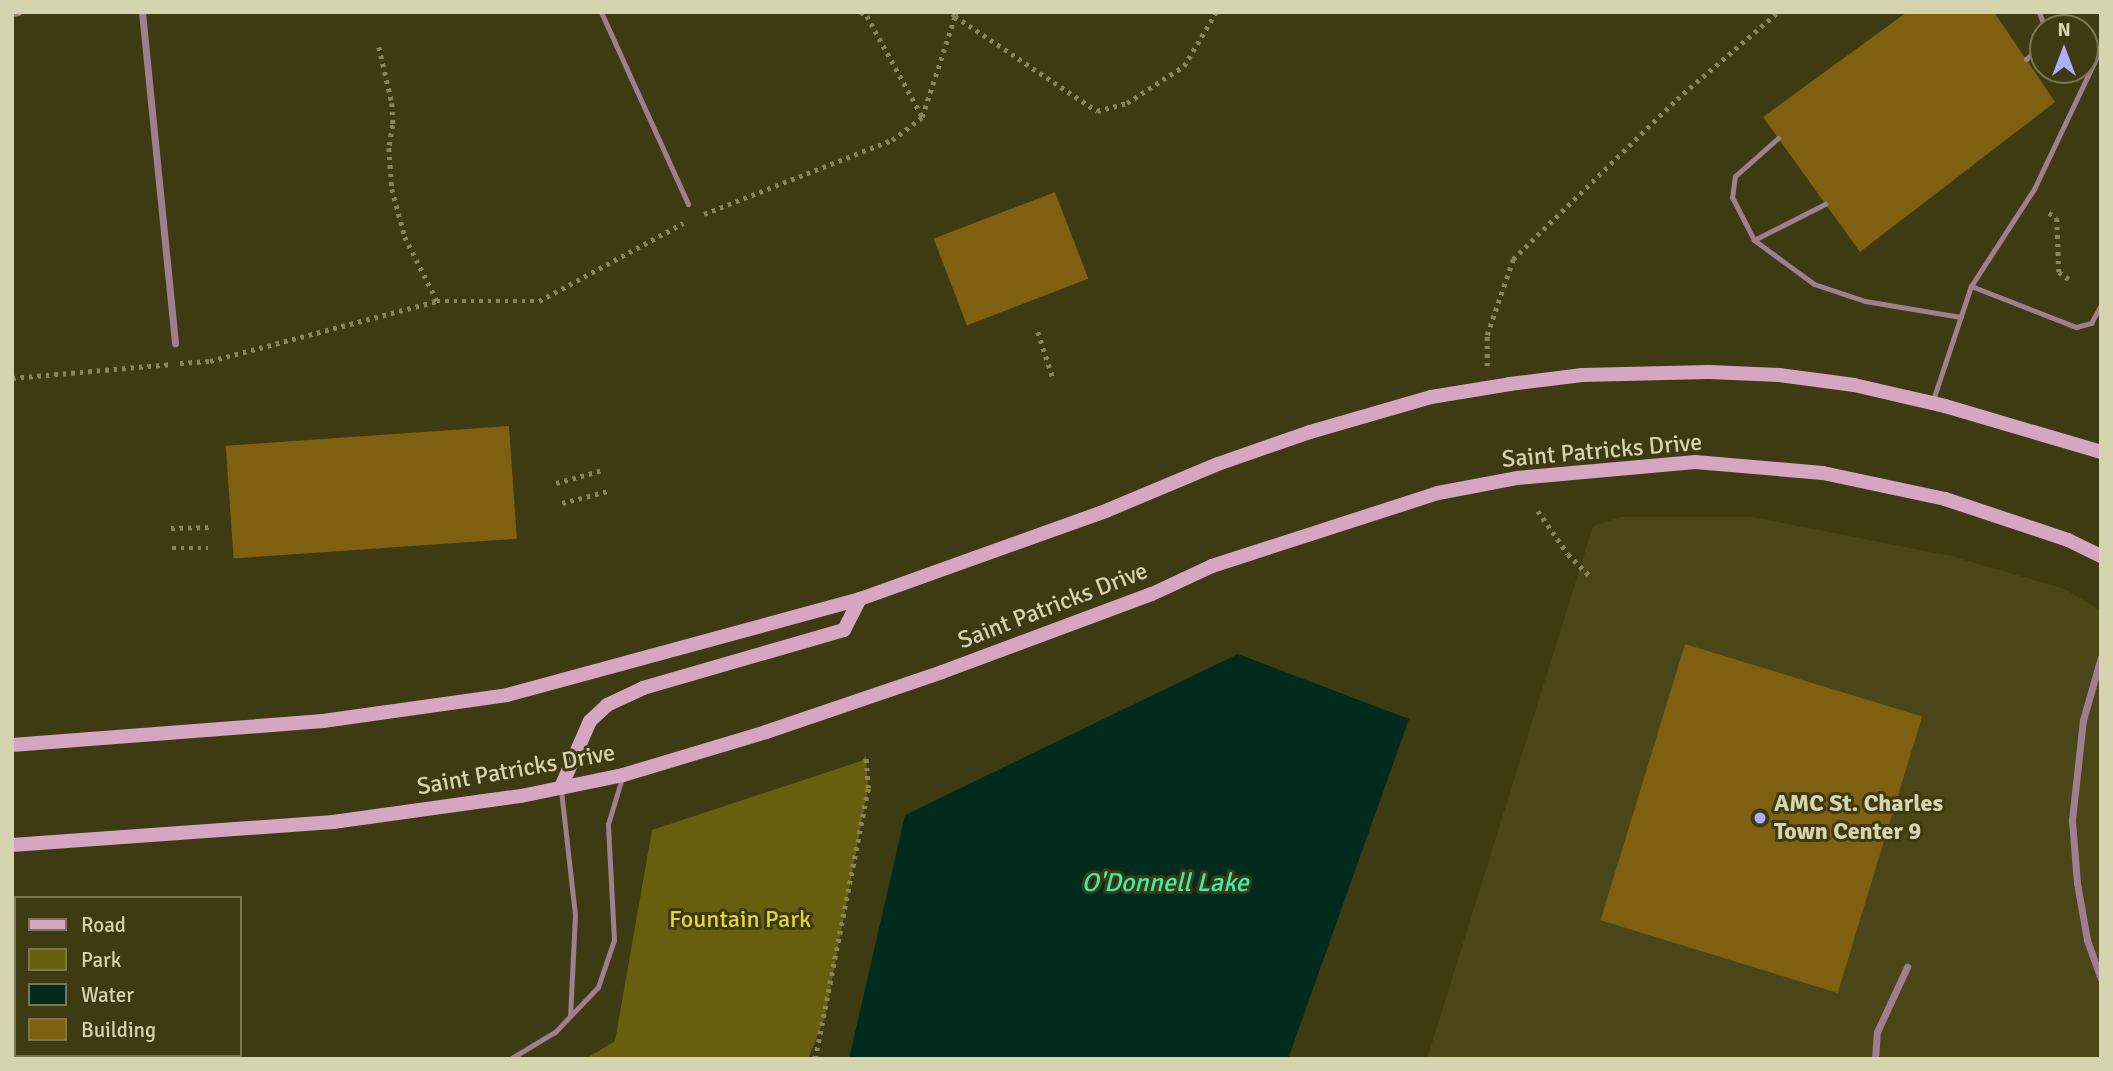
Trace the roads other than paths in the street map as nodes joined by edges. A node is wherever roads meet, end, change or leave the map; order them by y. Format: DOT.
graph roads {
  1 [pos="18,12"];
  2 [pos="142,12"];
  3 [pos="601,12"];
  4 [pos="12,13"];
  5 [pos="2100,48"];
  6 [pos="2029,56"];
  7 [pos="2026,59"];
  8 [pos="1778,138"];
  9 [pos="688,204"];
  10 [pos="1825,204"];
  11 [pos="1754,240"];
  12 [pos="1971,286"];
  13 [pos="2101,305"];
  14 [pos="1961,317"];
  15 [pos="175,343"];
  16 [pos="1932,403"];
  17 [pos="2101,452"];
  18 [pos="2101,556"];
  19 [pos="860,599"];
  20 [pos="2101,657"];
  21 [pos="12,745"];
  22 [pos="623,775"];
  23 [pos="561,787"];
  24 [pos="12,845"];
  25 [pos="1907,967"];
  26 [pos="2101,979"];
  27 [pos="570,1016"];
  28 [pos="510,1059"];
  29 [pos="1874,1059"];
  1 -- 4 [label="street"];
  2 -- 15 [label="street"];
  3 -- 9 [label="lane"];
  5 -- 12 [label="lane"];
  6 -- 7 [label="lane"];
  8 -- 11 [label="lane"];
  10 -- 11 [label="lane"];
  11 -- 14 [label="lane"];
  12 -- 13 [label="lane"];
  12 -- 14 [label="lane"];
  14 -- 16 [label="lane"];
  16 -- 17 [label="main road"];
  16 -- 19 [label="main road"];
  18 -- 22 [label="main road, Saint Patricks Drive"];
  19 -- 21 [label="main road"];
  19 -- 23 [label="main road"];
  20 -- 26 [label="street"];
  22 -- 23 [label="main road, Saint Patricks Drive"];
  22 -- 27 [label="lane"];
  23 -- 24 [label="main road, Saint Patricks Drive"];
  23 -- 27 [label="lane"];
  25 -- 29 [label="street"];
  27 -- 28 [label="lane"];
}
